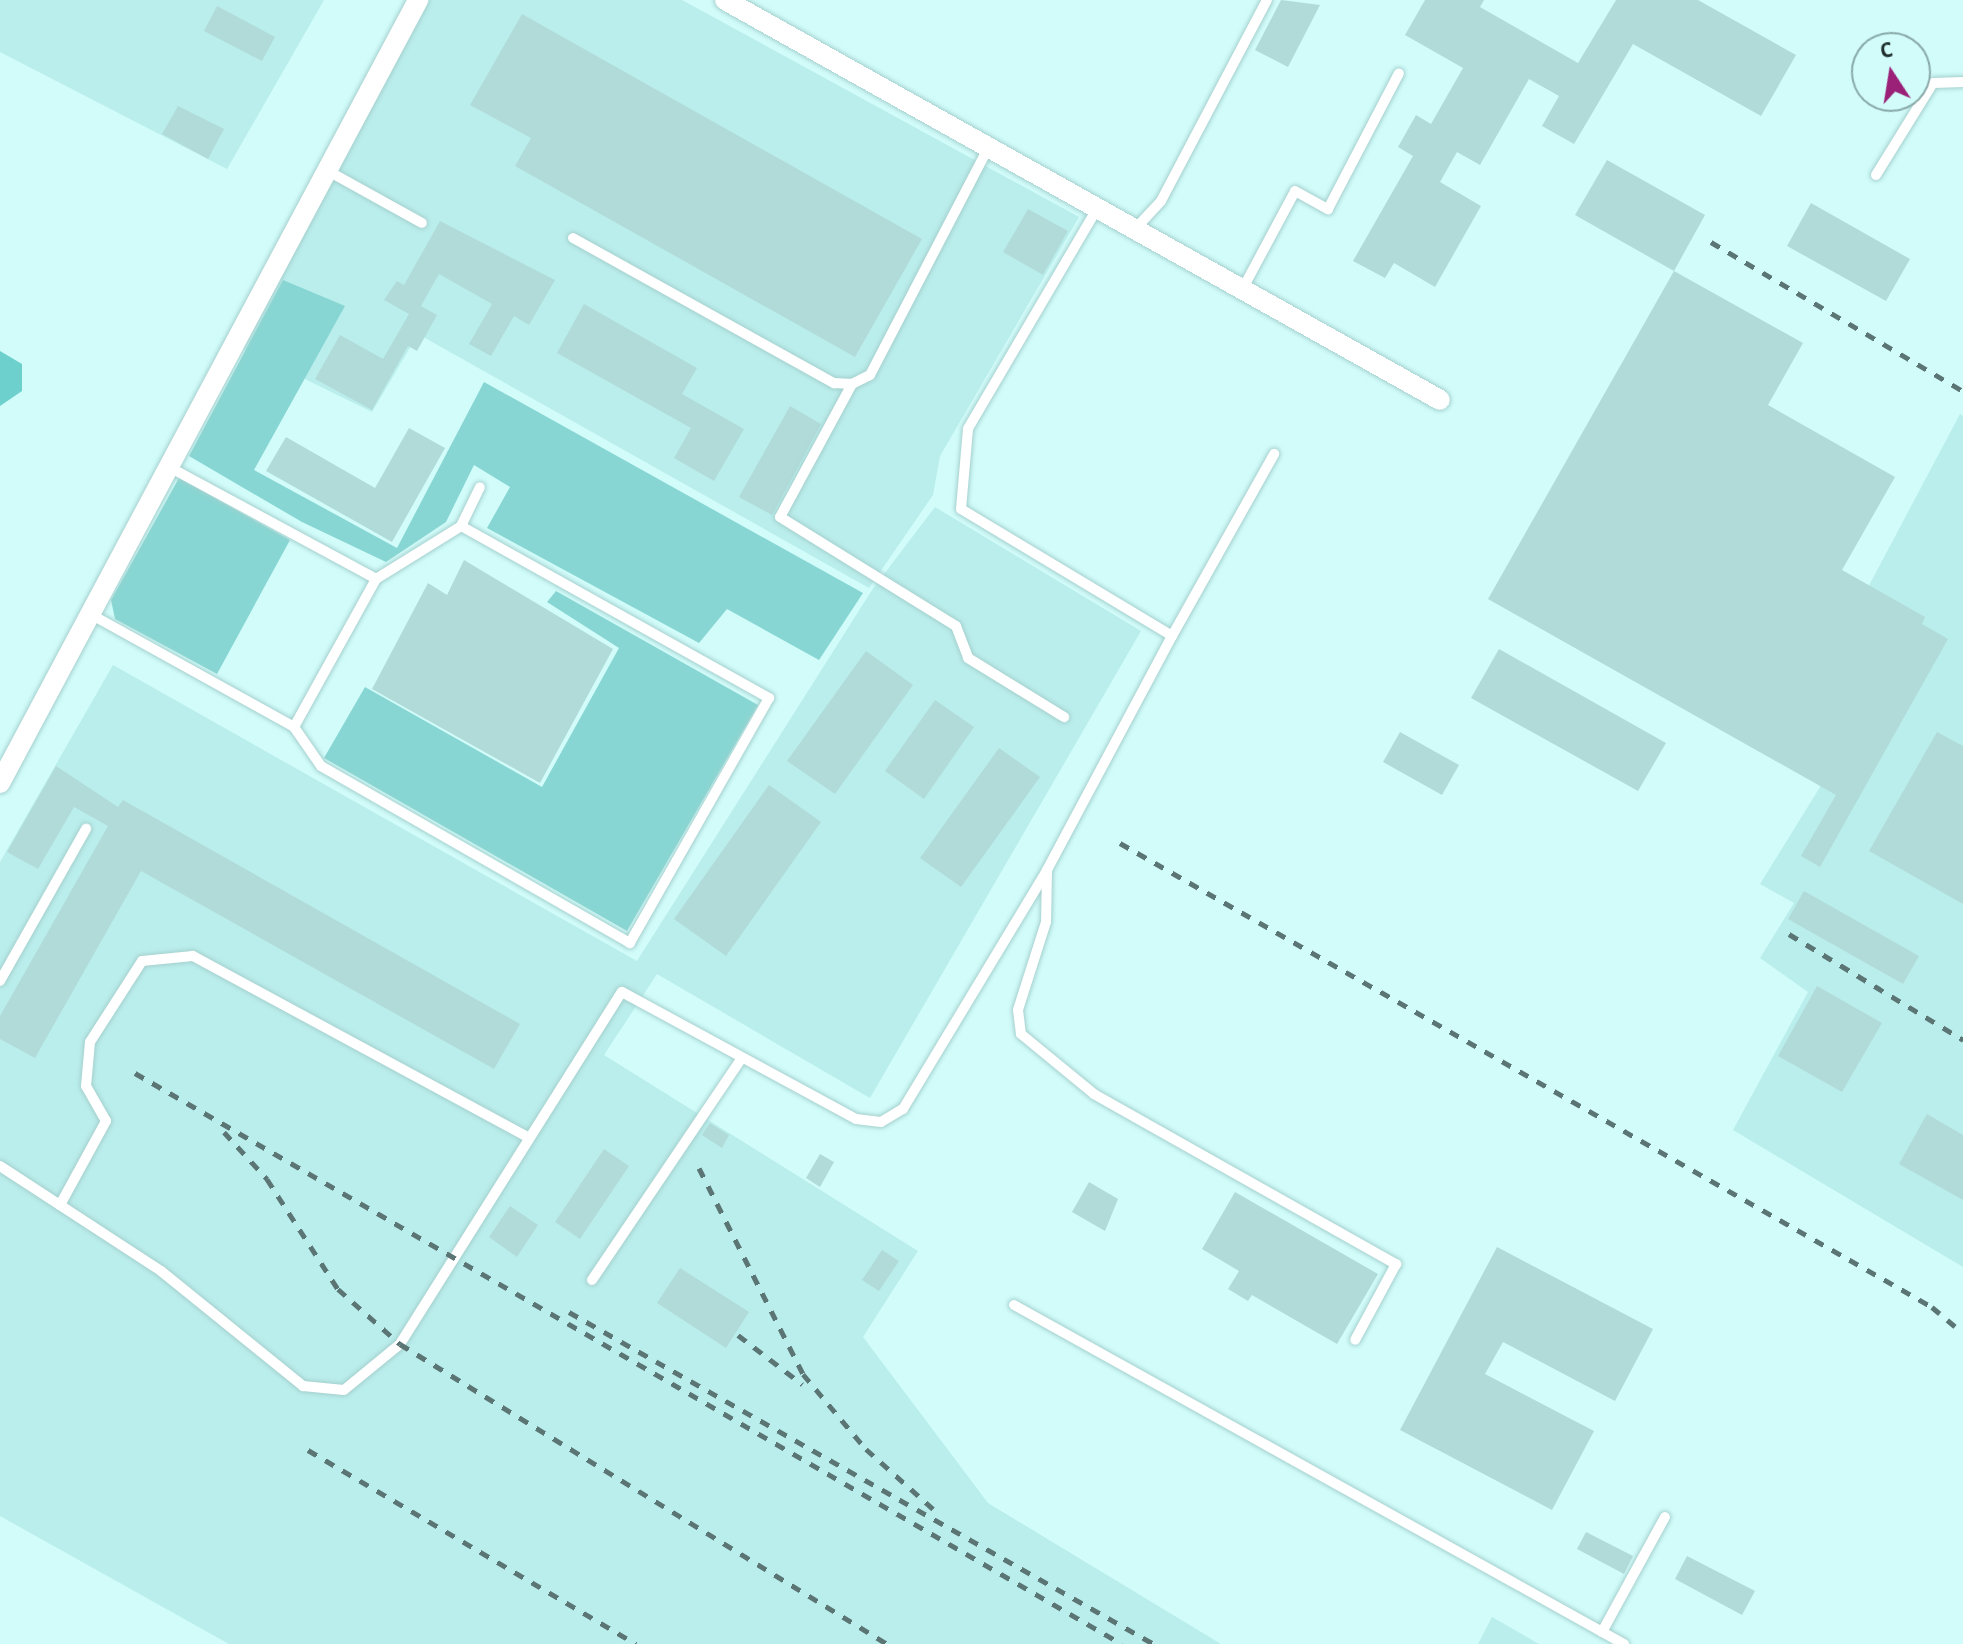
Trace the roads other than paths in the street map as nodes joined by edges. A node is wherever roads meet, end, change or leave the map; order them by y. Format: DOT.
graph roads {
  1 [pos="418,0"];
  2 [pos="725,0"];
  3 [pos="1267,0"];
  4 [pos="1399,73"];
  5 [pos="1963,82"];
  6 [pos="987,150"];
  7 [pos="330,172"];
  8 [pos="1876,175"];
  9 [pos="1098,207"];
  10 [pos="422,223"];
  11 [pos="1136,228"];
  12 [pos="573,238"];
  13 [pos="1242,290"];
  14 [pos="852,384"];
  15 [pos="1440,400"];
  16 [pos="1274,454"];
  17 [pos="171,468"];
  18 [pos="480,487"];
  19 [pos="461,526"];
  20 [pos="376,579"];
  21 [pos="92,615"];
  22 [pos="1172,636"];
  23 [pos="1064,717"];
  24 [pos="294,727"];
  25 [pos="0,783"];
  26 [pos="86,829"];
  27 [pos="1047,870"];
  28 [pos="0,981"];
  29 [pos="742,1058"];
  30 [pos="529,1138"];
  31 [pos="0,1166"];
  32 [pos="60,1205"];
  33 [pos="592,1280"];
  34 [pos="1014,1305"];
  35 [pos="1355,1340"];
  36 [pos="1665,1517"];
  37 [pos="1602,1632"];
  38 [pos="1624,1644"];
  1 -- 7 [label="street"];
  2 -- 6 [label="street"];
  3 -- 11 [label="lane"];
  4 -- 13 [label="lane"];
  5 -- 8 [label="lane"];
  6 -- 9 [label="street"];
  6 -- 14 [label="lane"];
  7 -- 10 [label="lane"];
  7 -- 17 [label="street"];
  9 -- 11 [label="street"];
  9 -- 22 [label="lane"];
  11 -- 13 [label="street"];
  12 -- 14 [label="lane"];
  13 -- 15 [label="street"];
  14 -- 23 [label="lane"];
  16 -- 22 [label="lane"];
  17 -- 20 [label="lane"];
  17 -- 21 [label="street"];
  18 -- 19 [label="lane"];
  19 -- 20 [label="lane"];
  19 -- 24 [label="lane"];
  20 -- 24 [label="lane"];
  21 -- 24 [label="lane"];
  21 -- 25 [label="street"];
  22 -- 27 [label="lane"];
  26 -- 28 [label="lane"];
  27 -- 29 [label="lane"];
  27 -- 35 [label="lane"];
  29 -- 30 [label="lane"];
  29 -- 33 [label="lane"];
  30 -- 32 [label="lane"];
  30 -- 32 [label="lane"];
  31 -- 32 [label="lane"];
  34 -- 37 [label="lane"];
  36 -- 37 [label="lane"];
  37 -- 38 [label="lane"];
}
